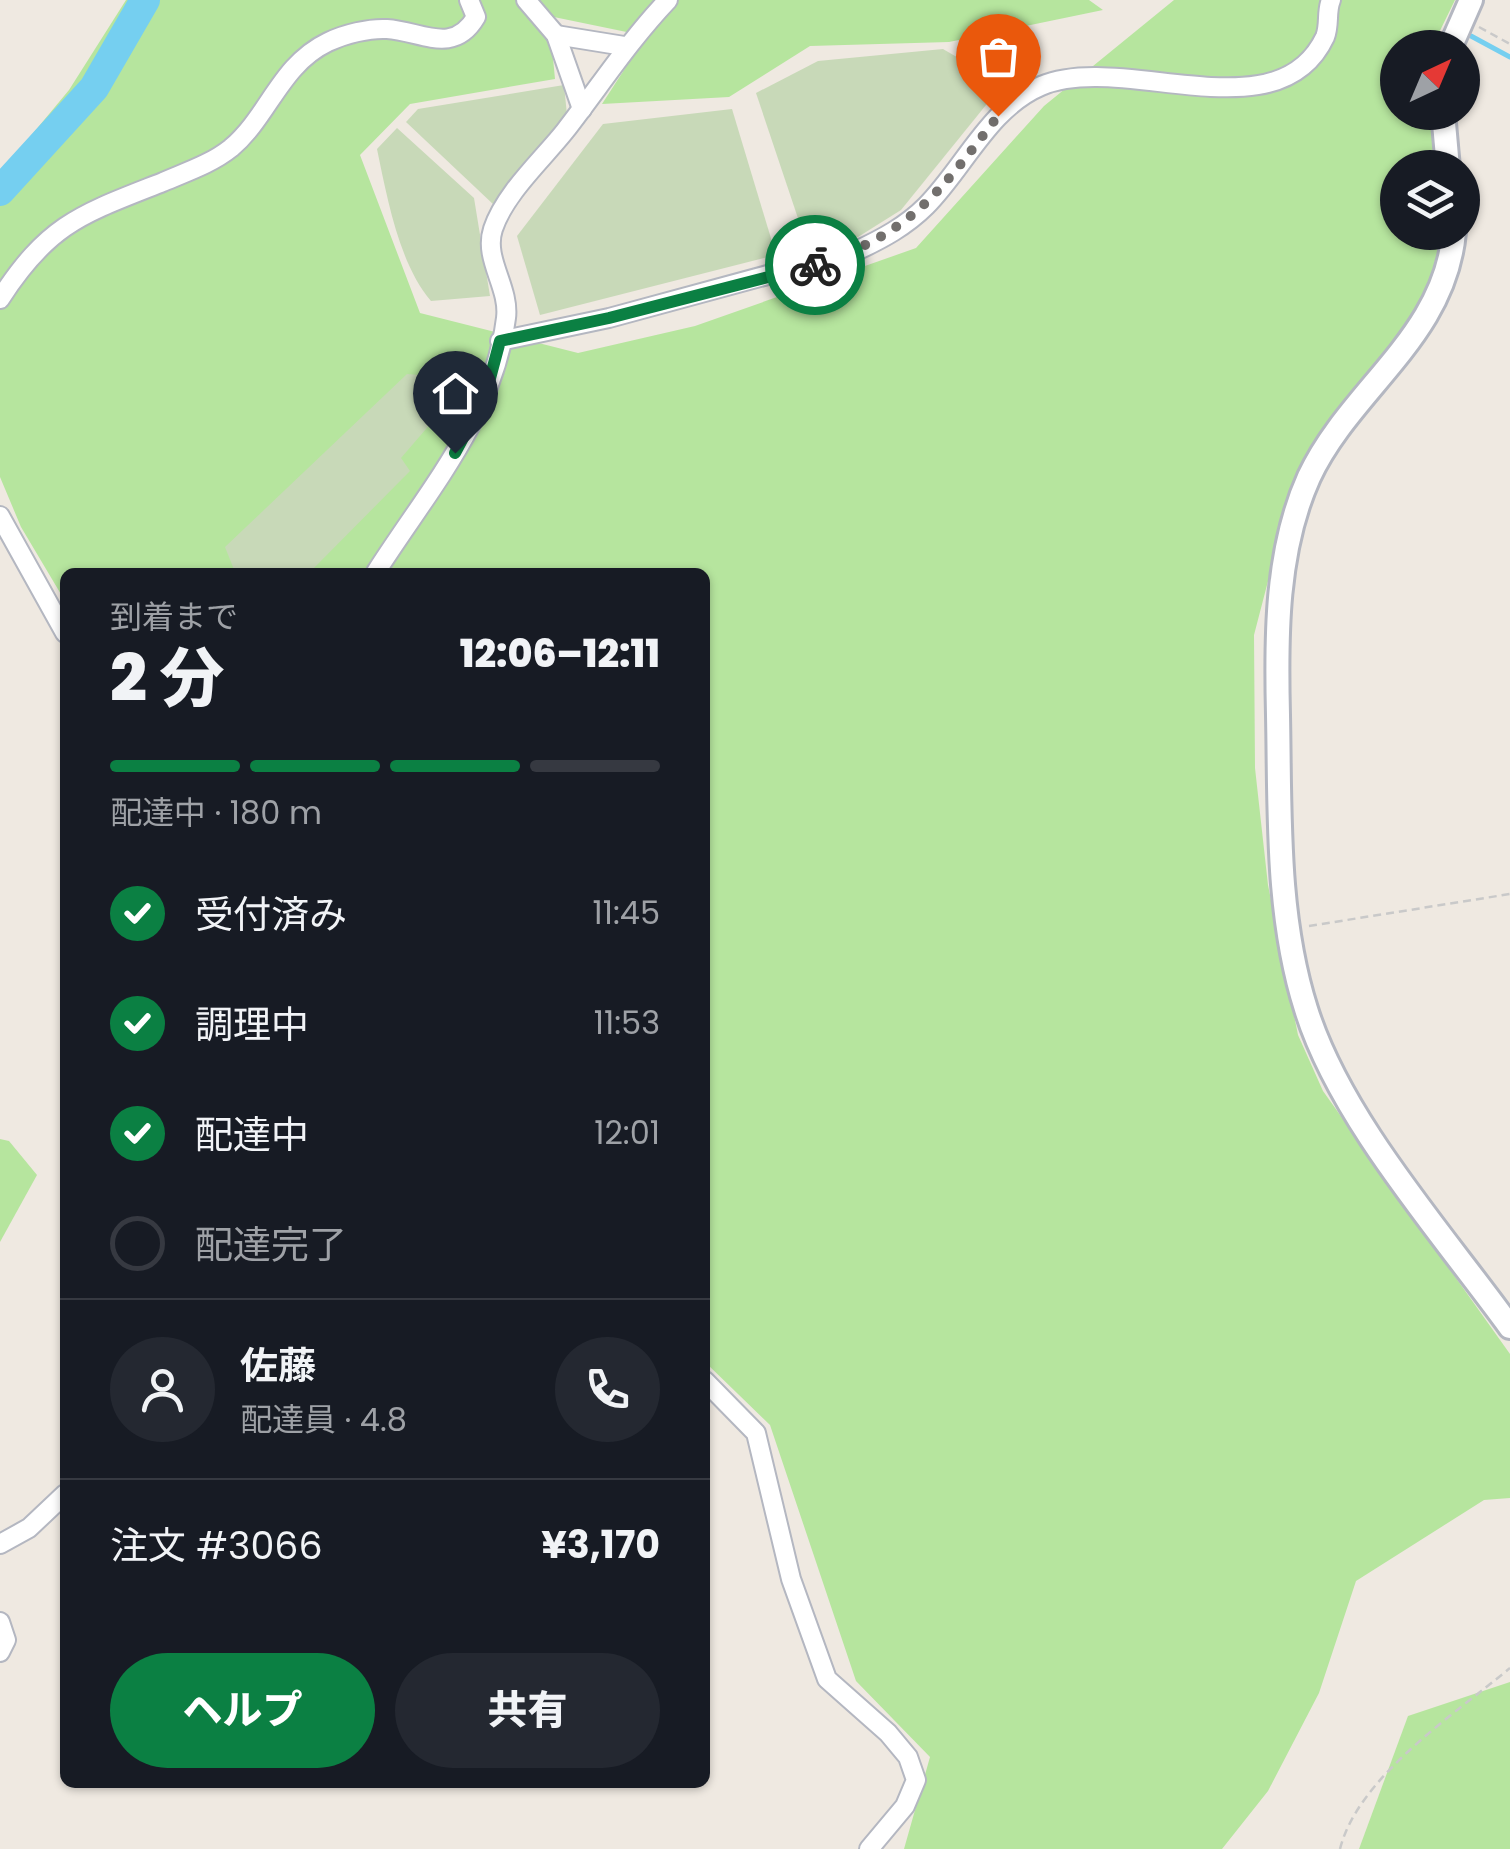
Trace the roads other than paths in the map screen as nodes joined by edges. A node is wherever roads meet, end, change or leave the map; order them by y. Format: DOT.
graph roads {
  1 [pos="469,0"];
  2 [pos="526,0"];
  3 [pos="668,0"];
  4 [pos="1330,0"];
  5 [pos="556,35"];
  6 [pos="624,46"];
  7 [pos="582,109"];
  8 [pos="1451,250"];
  9 [pos="0,299"];
  10 [pos="500,341"];
  11 [pos="0,516"];
  12 [pos="379,568"];
  13 [pos="60,624"];
  14 [pos="1510,1327"];
  15 [pos="710,1386"];
  16 [pos="60,1499"];
  17 [pos="0,1544"];
  18 [pos="0,1622"];
  19 [pos="0,1652"];
  20 [pos="869,1849"];
  1 -- 9 [label="street"];
  2 -- 5 [label="street"];
  3 -- 6 [label="street"];
  4 -- 10 [label="street"];
  5 -- 6 [label="street"];
  5 -- 7 [label="street"];
  6 -- 7 [label="street"];
  7 -- 10 [label="street"];
  8 -- 14 [label="street"];
  10 -- 12 [label="street"];
  11 -- 13 [label="street"];
  15 -- 20 [label="street"];
  16 -- 17 [label="street"];
  18 -- 19 [label="street"];
}
